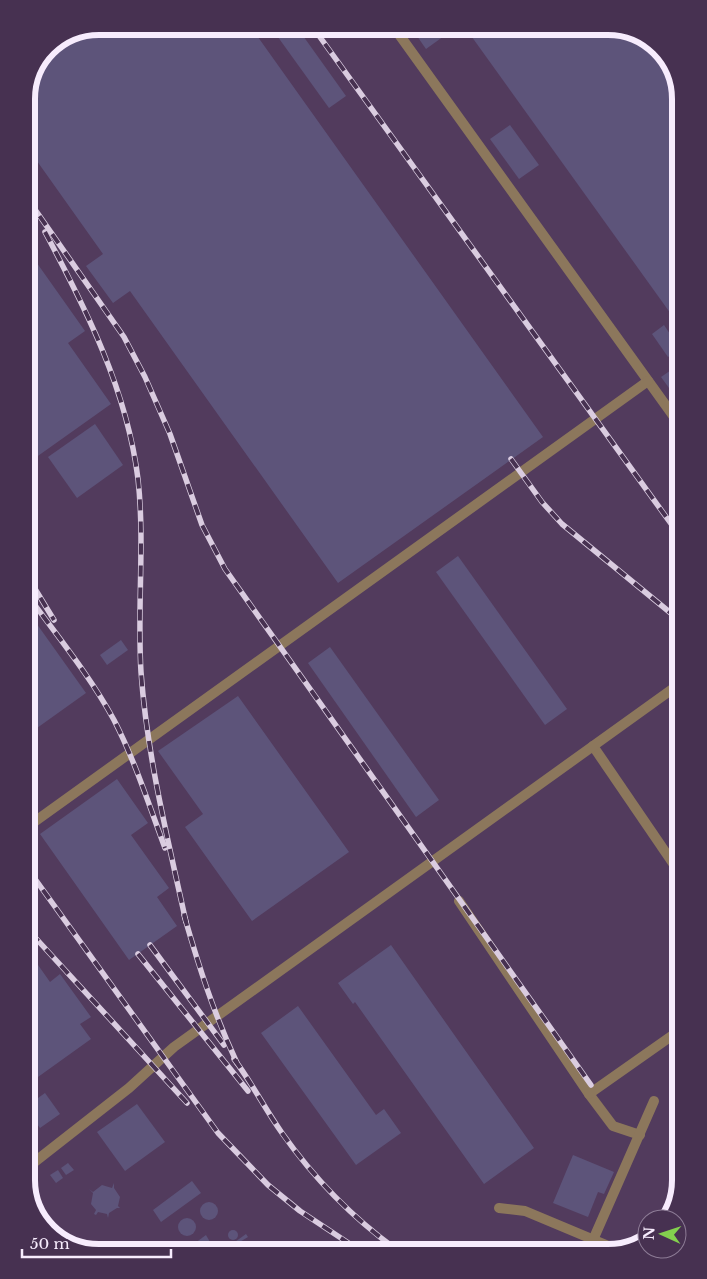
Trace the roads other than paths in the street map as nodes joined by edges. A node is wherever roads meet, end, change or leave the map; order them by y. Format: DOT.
graph roads {
  1 [pos="399,35"];
  2 [pos="648,381"];
  3 [pos="672,414"];
  4 [pos="672,689"];
  5 [pos="593,746"];
  6 [pos="35,821"];
  7 [pos="672,862"];
  8 [pos="458,901"];
  9 [pos="672,1036"];
  10 [pos="589,1094"];
  11 [pos="654,1101"];
  12 [pos="640,1135"];
  13 [pos="35,1162"];
  14 [pos="499,1208"];
  15 [pos="593,1240"];
  16 [pos="603,1244"];
  1 -- 2 [label="lane"];
  2 -- 3 [label="lane"];
  2 -- 6 [label="lane"];
  4 -- 5 [label="lane"];
  5 -- 7 [label="lane"];
  5 -- 13 [label="lane"];
  8 -- 10 [label="lane"];
  9 -- 10 [label="lane"];
  10 -- 12 [label="lane"];
  11 -- 12 [label="lane"];
  12 -- 15 [label="lane"];
  14 -- 15 [label="lane"];
  15 -- 16 [label="lane"];
}
